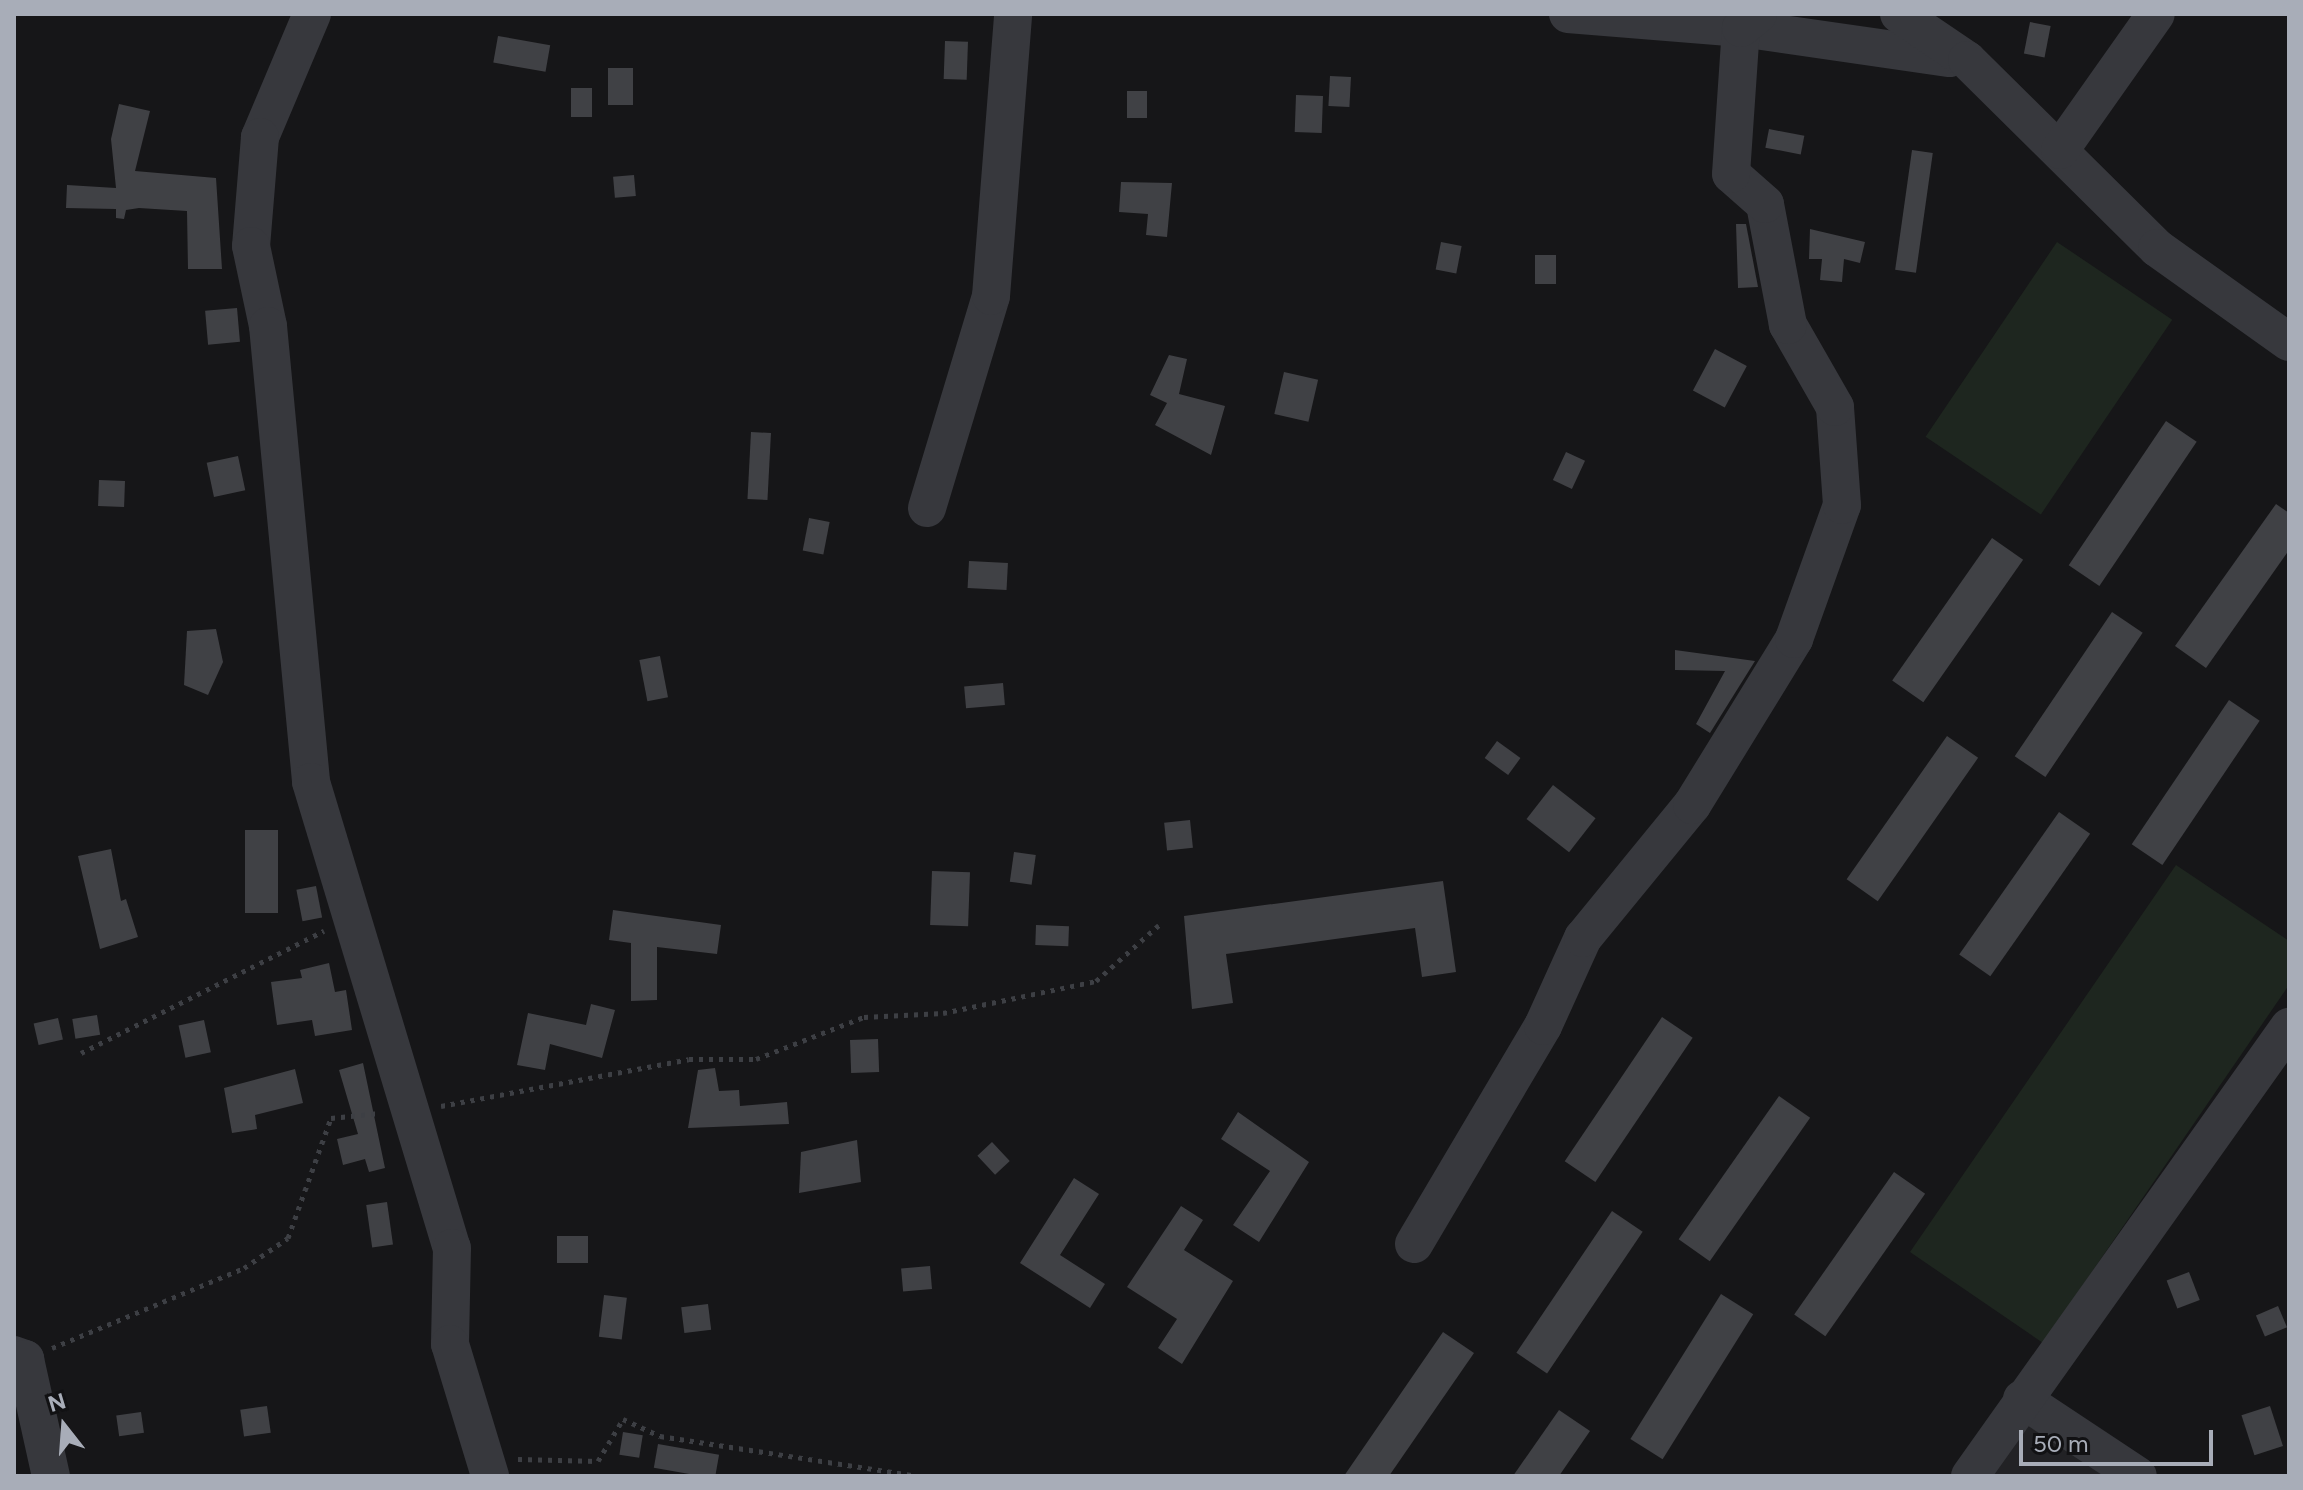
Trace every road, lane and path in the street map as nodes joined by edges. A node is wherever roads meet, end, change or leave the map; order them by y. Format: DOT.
graph roads {
  1 [pos="312,14"];
  2 [pos="1013,14"];
  3 [pos="1568,14"];
  4 [pos="1899,14"];
  5 [pos="2156,14"];
  6 [pos="1749,21"];
  7 [pos="1967,60"];
  8 [pos="2060,150"];
  9 [pos="2289,342"];
  10 [pos="927,508"];
  11 [pos="348,903"];
  12 [pos="1159,925"];
  13 [pos="2289,1027"];
  14 [pos="81,1053"];
  15 [pos="410,1109"];
  16 [pos="1414,1244"];
  17 [pos="20,1357"];
  18 [pos="2022,1399"];
  19 [pos="487,1467"];
  20 [pos="913,1475"];
  21 [pos="51,1476"];
  22 [pos="1970,1476"];
  23 [pos="2138,1476"];
  1 -- 11 [label="street"];
  2 -- 10 [label="street"];
  3 -- 6 [label="street"];
  4 -- 7 [label="street"];
  5 -- 8 [label="street"];
  6 -- 7 [label="street"];
  6 -- 16 [label="street"];
  7 -- 8 [label="street"];
  8 -- 9 [label="street"];
  11 -- 14 [label="path"];
  11 -- 15 [label="street"];
  12 -- 15 [label="path"];
  13 -- 18 [label="street"];
  15 -- 17 [label="path"];
  15 -- 19 [label="street"];
  17 -- 21 [label="street"];
  18 -- 22 [label="street"];
  18 -- 23 [label="street"];
  19 -- 20 [label="path"];
}
